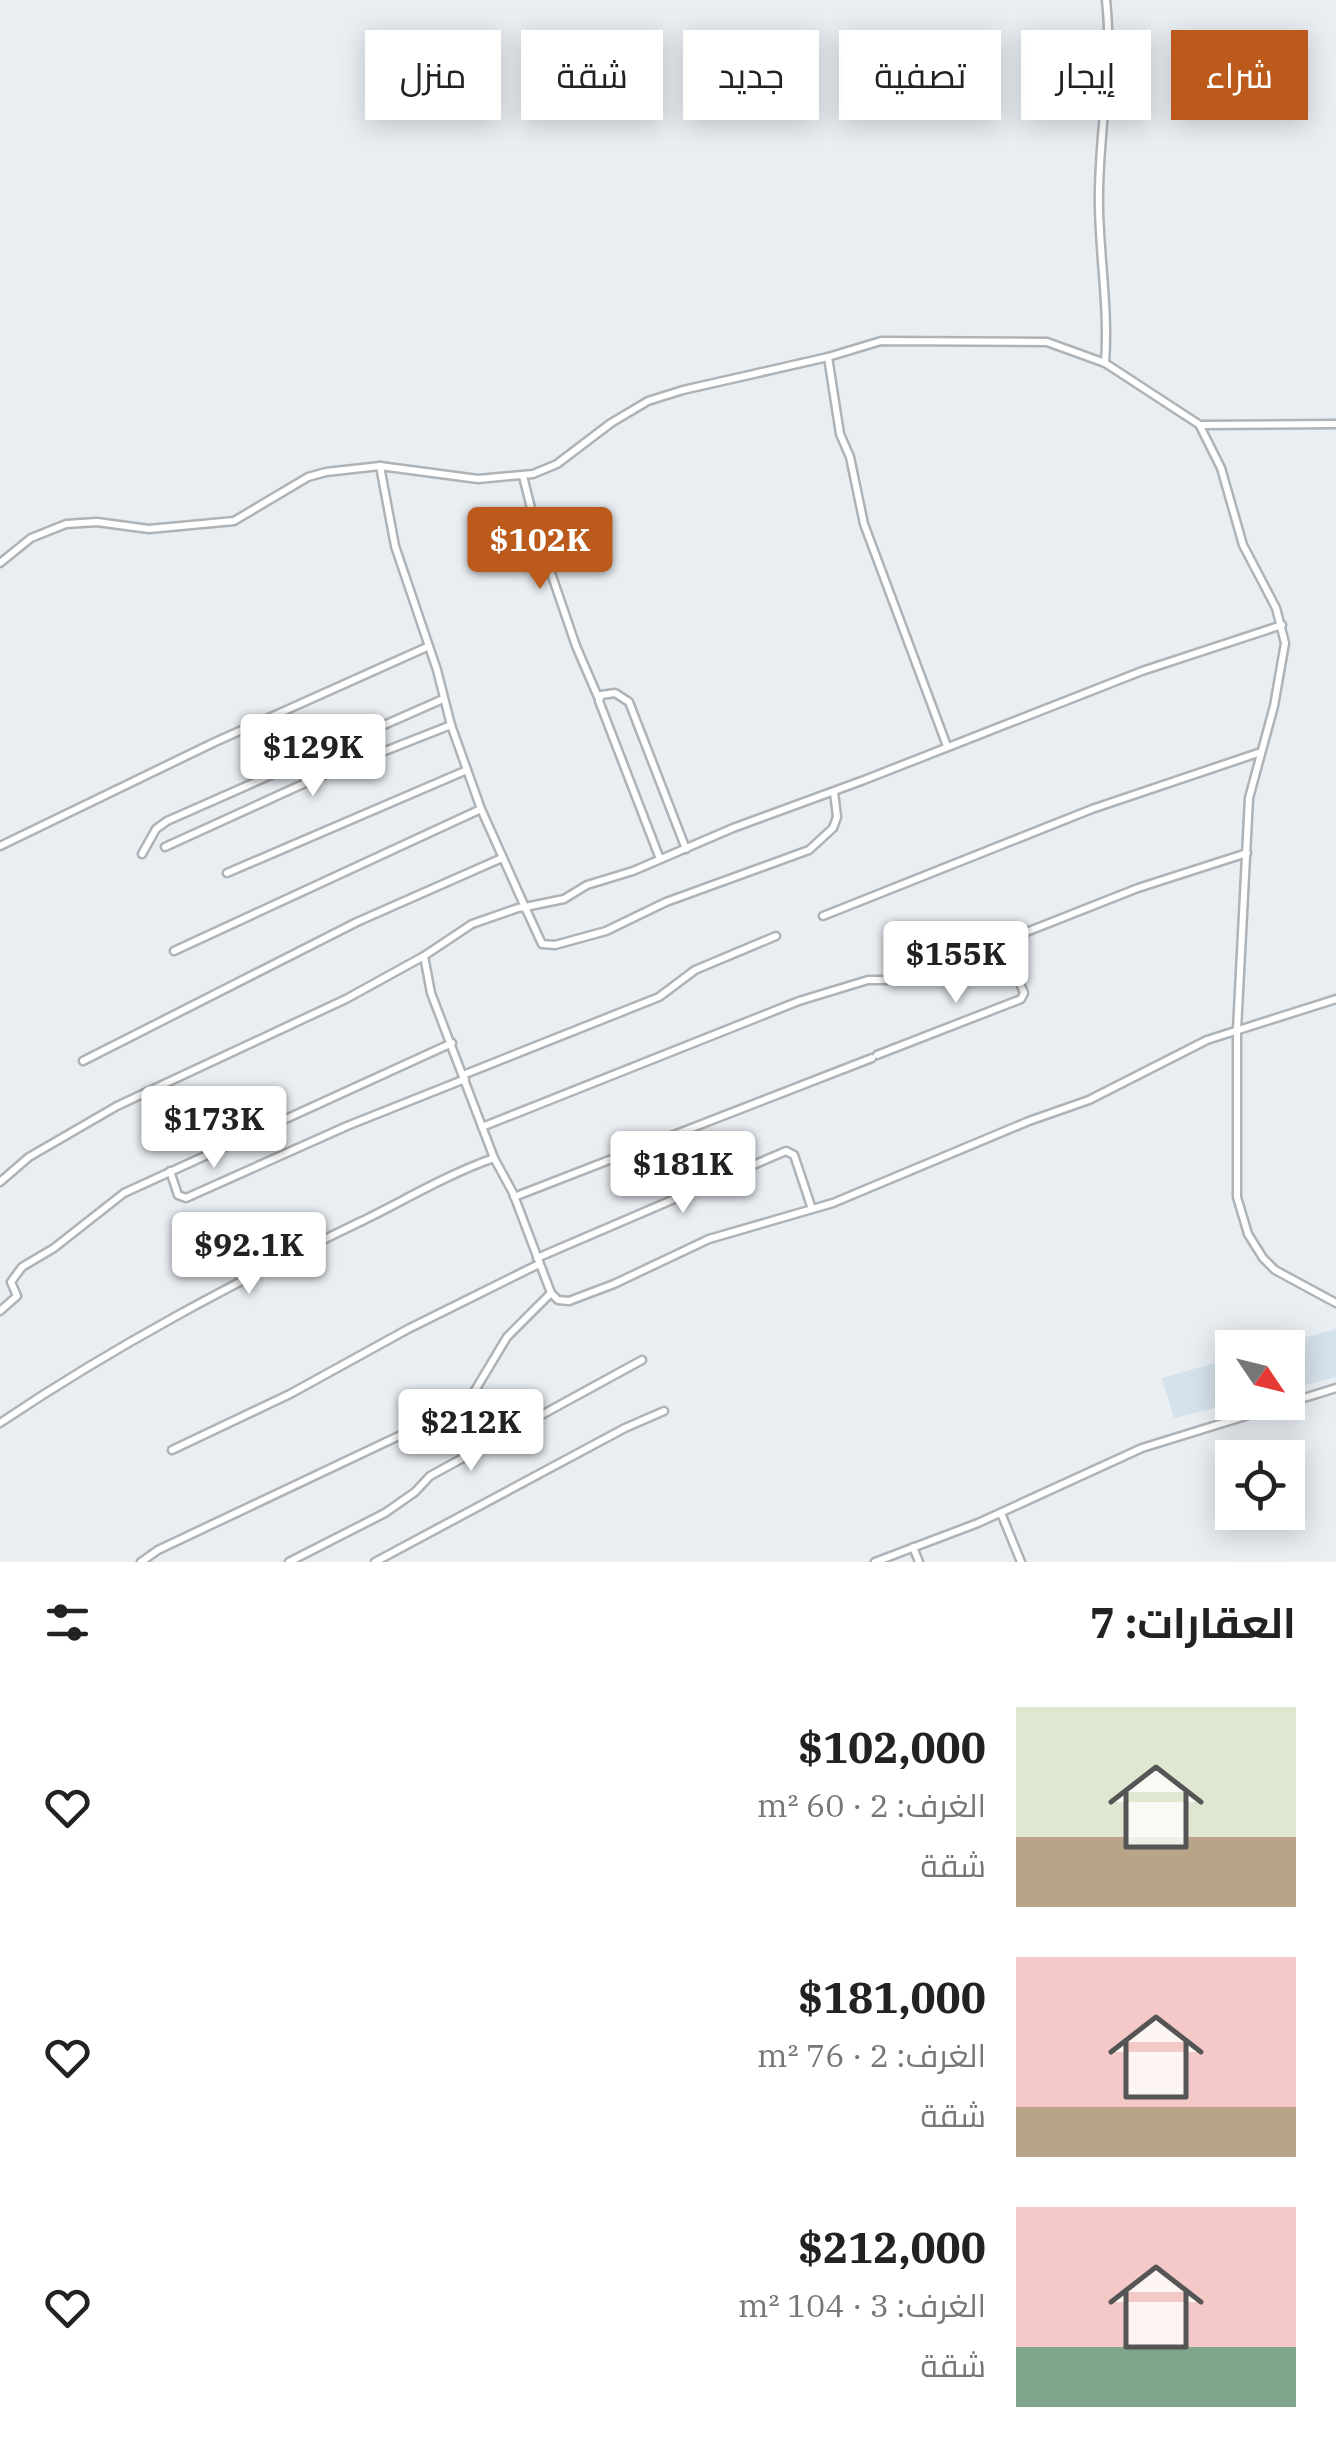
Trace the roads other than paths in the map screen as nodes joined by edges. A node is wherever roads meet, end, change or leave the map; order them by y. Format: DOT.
graph roads {
  1 [pos="1106,0"];
  2 [pos="828,357"];
  3 [pos="1105,364"];
  4 [pos="1200,424"];
  5 [pos="1336,424"];
  6 [pos="380,466"];
  7 [pos="523,476"];
  8 [pos="0,563"];
  9 [pos="1282,626"];
  10 [pos="427,647"];
  11 [pos="599,698"];
  12 [pos="443,699"];
  13 [pos="451,725"];
  14 [pos="948,746"];
  15 [pos="1259,752"];
  16 [pos="467,770"];
  17 [pos="834,792"];
  18 [pos="481,809"];
  19 [pos="0,846"];
  20 [pos="165,847"];
  21 [pos="686,849"];
  22 [pos="1247,853"];
  23 [pos="142,854"];
  24 [pos="502,858"];
  25 [pos="660,859"];
  26 [pos="227,873"];
  27 [pos="524,908"];
  28 [pos="823,916"];
  29 [pos="776,936"];
  30 [pos="1003,942"];
  31 [pos="174,951"];
  32 [pos="424,956"];
  33 [pos="1336,999"];
  34 [pos="1237,1030"];
  35 [pos="452,1043"];
  36 [pos="83,1061"];
  37 [pos="464,1077"];
  38 [pos="482,1127"];
  39 [pos="494,1158"];
  40 [pos="170,1172"];
  41 [pos="0,1182"];
  42 [pos="514,1197"];
  43 [pos="812,1208"];
  44 [pos="538,1261"];
  45 [pos="550,1293"];
  46 [pos="1336,1303"];
  47 [pos="0,1312"];
  48 [pos="642,1360"];
  49 [pos="1336,1388"];
  50 [pos="664,1411"];
  51 [pos="0,1422"];
  52 [pos="172,1450"];
  53 [pos="1002,1512"];
  54 [pos="913,1547"];
  55 [pos="142,1562"];
  56 [pos="289,1562"];
  57 [pos="375,1562"];
  58 [pos="875,1562"];
  59 [pos="919,1562"];
  60 [pos="1022,1562"];
  1 -- 3 [label="street"];
  2 -- 3 [label="street"];
  2 -- 7 [label="street"];
  2 -- 14 [label="street"];
  3 -- 4 [label="street"];
  4 -- 5 [label="street"];
  4 -- 9 [label="street"];
  6 -- 7 [label="street"];
  6 -- 8 [label="street"];
  6 -- 10 [label="street"];
  7 -- 11 [label="street"];
  9 -- 14 [label="street"];
  9 -- 15 [label="street"];
  10 -- 12 [label="street"];
  10 -- 19 [label="street"];
  11 -- 21 [label="street"];
  11 -- 25 [label="street"];
  12 -- 13 [label="street"];
  12 -- 23 [label="street"];
  13 -- 16 [label="street"];
  13 -- 20 [label="street"];
  14 -- 17 [label="street"];
  15 -- 22 [label="street"];
  15 -- 28 [label="street"];
  16 -- 18 [label="street"];
  16 -- 26 [label="street"];
  17 -- 21 [label="street"];
  17 -- 27 [label="street"];
  18 -- 24 [label="street"];
  18 -- 31 [label="street"];
  21 -- 25 [label="street"];
  22 -- 30 [label="street"];
  22 -- 34 [label="street"];
  24 -- 27 [label="street"];
  24 -- 36 [label="street"];
  25 -- 27 [label="street"];
  27 -- 32 [label="street"];
  29 -- 37 [label="street"];
  30 -- 38 [label="street"];
  30 -- 42 [label="street"];
  32 -- 35 [label="street"];
  32 -- 41 [label="street"];
  33 -- 34 [label="street"];
  34 -- 43 [label="street"];
  34 -- 46 [label="street"];
  35 -- 37 [label="street"];
  35 -- 40 [label="street"];
  37 -- 38 [label="street"];
  37 -- 40 [label="street"];
  38 -- 39 [label="street"];
  39 -- 42 [label="street"];
  39 -- 51 [label="street"];
  40 -- 47 [label="street"];
  42 -- 44 [label="street"];
  43 -- 44 [label="street"];
  43 -- 45 [label="street"];
  44 -- 45 [label="street"];
  44 -- 52 [label="street"];
  45 -- 55 [label="street"];
  48 -- 56 [label="street"];
  49 -- 53 [label="street"];
  50 -- 57 [label="street"];
  53 -- 54 [label="street"];
  53 -- 60 [label="street"];
  54 -- 58 [label="street"];
  54 -- 59 [label="street"];
}
